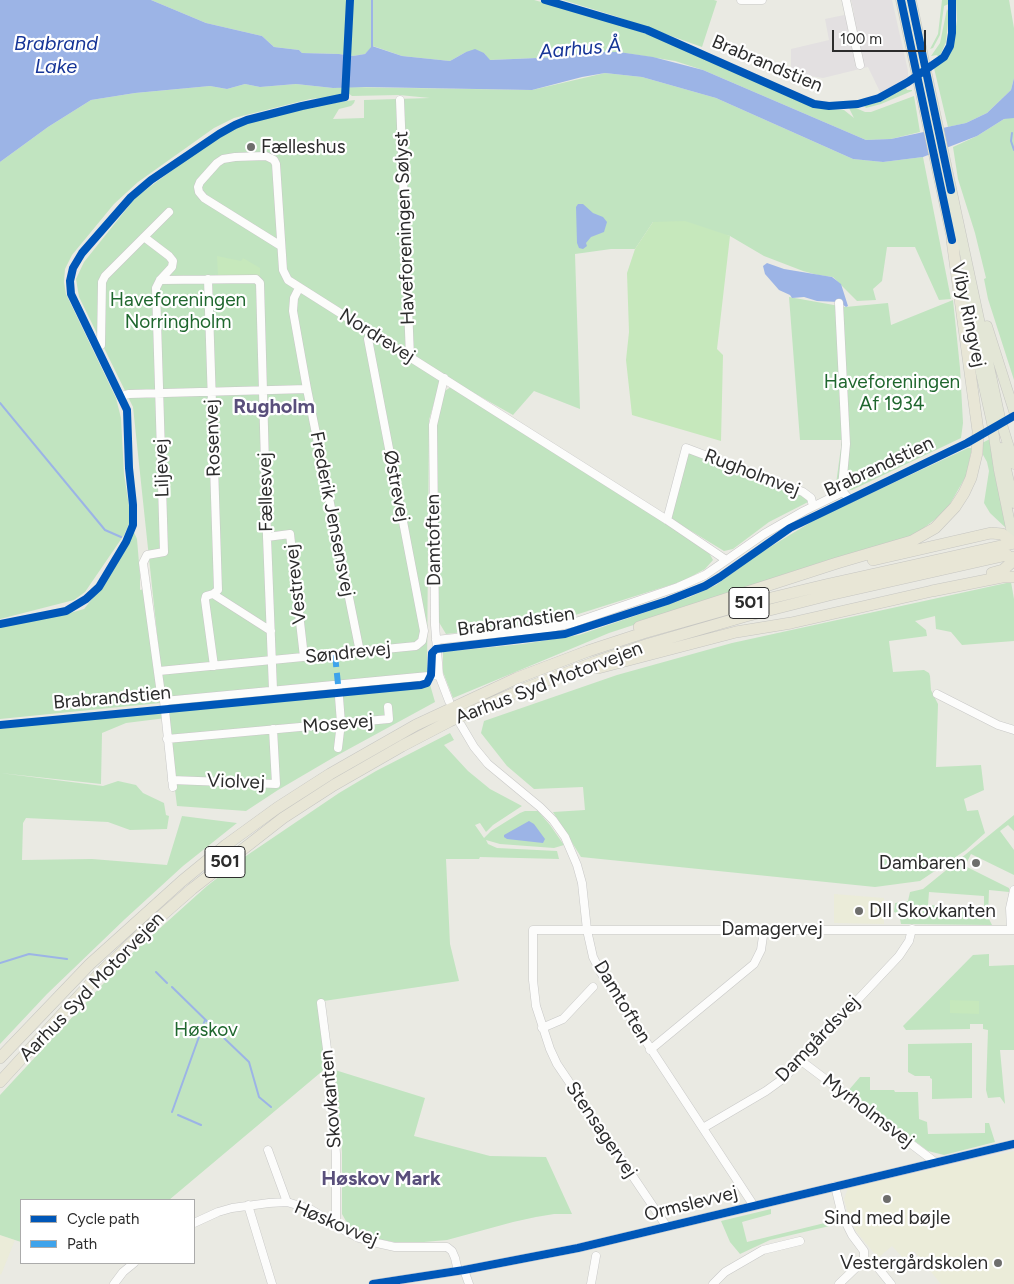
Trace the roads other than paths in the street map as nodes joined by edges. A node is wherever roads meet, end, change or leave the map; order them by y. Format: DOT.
graph roads {
  1 [pos="741,0"];
  2 [pos="762,0"];
  3 [pos="846,0"];
  4 [pos="901,0"];
  5 [pos="911,0"];
  6 [pos="860,65"];
  7 [pos="400,100"];
  8 [pos="933,128"];
  9 [pos="939,154"];
  10 [pos="951,190"];
  11 [pos="169,212"];
  12 [pos="144,237"];
  13 [pos="952,240"];
  14 [pos="281,246"];
  15 [pos="208,279"];
  16 [pos="160,280"];
  17 [pos="299,288"];
  18 [pos="839,303"];
  19 [pos="371,332"];
  20 [pos="101,345"];
  21 [pos="410,357"];
  22 [pos="444,378"];
  23 [pos="307,389"];
  24 [pos="264,390"];
  25 [pos="212,392"];
  26 [pos="160,393"];
  27 [pos="121,396"];
  28 [pos="1014,411"];
  29 [pos="996,421"];
  30 [pos="998,435"];
  31 [pos="1014,464"];
  32 [pos="1014,503"];
  33 [pos="813,506"];
  34 [pos="667,520"];
  35 [pos="267,537"];
  36 [pos="1011,539"];
  37 [pos="1012,557"];
  38 [pos="726,560"];
  39 [pos="1014,577"];
  40 [pos="750,590"];
  41 [pos="932,591"];
  42 [pos="210,595"];
  43 [pos="271,631"];
  44 [pos="436,640"];
  45 [pos="422,641"];
  46 [pos="360,652"];
  47 [pos="304,657"];
  48 [pos="272,661"];
  49 [pos="214,666"];
  50 [pos="159,671"];
  51 [pos="439,675"];
  52 [pos="338,684"];
  53 [pos="273,690"];
  54 [pos="491,690"];
  55 [pos="937,694"];
  56 [pos="496,700"];
  57 [pos="164,701"];
  58 [pos="450,701"];
  59 [pos="388,707"];
  60 [pos="341,723"];
  61 [pos="461,725"];
  62 [pos="274,730"];
  63 [pos="1014,730"];
  64 [pos="167,739"];
  65 [pos="338,748"];
  66 [pos="172,784"];
  67 [pos="1014,890"];
  68 [pos="764,929"];
  69 [pos="912,929"];
  70 [pos="1012,929"];
  71 [pos="533,930"];
  72 [pos="587,930"];
  73 [pos="593,987"];
  74 [pos="320,1003"];
  75 [pos="542,1028"];
  76 [pos="650,1050"];
  77 [pos="0,1058"];
  78 [pos="800,1060"];
  79 [pos="0,1082"];
  80 [pos="703,1128"];
  81 [pos="1014,1144"];
  82 [pos="268,1150"];
  83 [pos="935,1162"];
  84 [pos="835,1186"];
  85 [pos="287,1202"];
  86 [pos="248,1205"];
  87 [pos="754,1206"];
  88 [pos="195,1223"];
  89 [pos="336,1225"];
  90 [pos="667,1227"];
  91 [pos="800,1241"];
  92 [pos="596,1256"];
  93 [pos="864,1260"];
  94 [pos="133,1264"];
  95 [pos="461,1270"];
  96 [pos="114,1284"];
  97 [pos="272,1284"];
  98 [pos="373,1284"];
  99 [pos="469,1284"];
  100 [pos="591,1284"];
  101 [pos="712,1284"];
  102 [pos="839,1284"];
  103 [pos="891,1284"];
  1 -- 2 [label="street"];
  3 -- 6 [label="street"];
  4 -- 8 [label="main road, Viby Ringvej"];
  5 -- 8 [label="main road, Viby Ringvej"];
  7 -- 21 [label="street, Haveforeningen Sølyst"];
  8 -- 9 [label="main road, Viby Ringvej"];
  9 -- 10 [label="main road, Viby Ringvej"];
  9 -- 13 [label="main road, Viby Ringvej"];
  10 -- 28 [label="main road"];
  10 -- 29 [label="main road, Viby Ringvej"];
  11 -- 12 [label="street"];
  12 -- 16 [label="street, Liljevej"];
  12 -- 20 [label="street"];
  13 -- 29 [label="main road, Viby Ringvej"];
  13 -- 40 [label="highway"];
  14 -- 14 [label="street"];
  14 -- 17 [label="street, Nordrevej"];
  15 -- 16 [label="street"];
  15 -- 24 [label="street, Fællesvej"];
  15 -- 25 [label="street, Rosenvej"];
  16 -- 26 [label="street, Liljevej"];
  17 -- 19 [label="street, Nordrevej"];
  17 -- 23 [label="street, Frederik Jensensvej"];
  18 -- 33 [label="street"];
  19 -- 21 [label="street, Nordrevej"];
  19 -- 45 [label="street, Østrevej"];
  21 -- 22 [label="street, Nordrevej"];
  22 -- 34 [label="street"];
  22 -- 44 [label="street, Damtoften"];
  23 -- 24 [label="street"];
  23 -- 46 [label="street, Frederik Jensensvej"];
  24 -- 25 [label="street"];
  24 -- 35 [label="street, Fællesvej"];
  25 -- 26 [label="street"];
  25 -- 42 [label="street, Rosenvej"];
  26 -- 27 [label="street"];
  26 -- 50 [label="street, Liljevej"];
  29 -- 30 [label="main road, Viby Ringvej"];
  30 -- 31 [label="main road, Viby Ringvej"];
  30 -- 32 [label="main road"];
  30 -- 36 [label="main road, Viby Ringvej"];
  33 -- 34 [label="street, Rugholmvej"];
  33 -- 38 [label="street, Rugholmvej"];
  34 -- 38 [label="street"];
  35 -- 43 [label="street, Fællesvej"];
  35 -- 47 [label="street, Vestrevej"];
  36 -- 40 [label="highway"];
  36 -- 54 [label="highway, Aarhus Syd Motorvejen / 501"];
  37 -- 41 [label="highway"];
  37 -- 56 [label="highway, Aarhus Syd Motorvejen / 501"];
  38 -- 44 [label="street, Rugholmvej"];
  39 -- 41 [label="highway"];
  40 -- 54 [label="highway"];
  41 -- 56 [label="highway"];
  42 -- 43 [label="street"];
  42 -- 49 [label="street"];
  43 -- 48 [label="street, Fællesvej"];
  44 -- 51 [label="street, Damtoften"];
  45 -- 46 [label="street, Søndrevej"];
  46 -- 47 [label="street, Søndrevej"];
  47 -- 48 [label="street, Søndrevej"];
  48 -- 49 [label="street, Søndrevej"];
  48 -- 53 [label="street, Fællesvej"];
  49 -- 50 [label="street, Søndrevej"];
  50 -- 57 [label="street, Liljevej"];
  51 -- 52 [label="street"];
  51 -- 58 [label="street, Damtoften"];
  52 -- 53 [label="street"];
  52 -- 60 [label="street"];
  53 -- 57 [label="street"];
  54 -- 77 [label="highway, Aarhus Syd Motorvejen / 501"];
  55 -- 63 [label="street"];
  56 -- 79 [label="highway, Aarhus Syd Motorvejen / 501"];
  57 -- 64 [label="street, Liljevej"];
  59 -- 60 [label="street, Mosevej"];
  60 -- 62 [label="street, Mosevej"];
  60 -- 65 [label="street"];
  61 -- 72 [label="street, Damtoften"];
  62 -- 64 [label="street, Mosevej"];
  62 -- 66 [label="street, Violvej"];
  64 -- 66 [label="street, Liljevej"];
  67 -- 70 [label="street, Damagervej"];
  68 -- 69 [label="street, Damagervej"];
  68 -- 72 [label="street, Damagervej"];
  68 -- 76 [label="street"];
  69 -- 70 [label="street, Damagervej"];
  69 -- 78 [label="street, Damgårdsvej"];
  71 -- 72 [label="street, Damagervej"];
  71 -- 75 [label="street, Stensagervej"];
  72 -- 76 [label="street, Damtoften"];
  73 -- 75 [label="street"];
  74 -- 89 [label="street, Skovkanten"];
  75 -- 90 [label="street, Stensagervej"];
  76 -- 80 [label="street, Damtoften"];
  78 -- 80 [label="street, Damgårdsvej"];
  78 -- 83 [label="street, Myrholmsvej"];
  80 -- 87 [label="street, Damtoften"];
  81 -- 83 [label="street, Ormslevvej"];
  82 -- 85 [label="street, Høskovvej"];
  83 -- 84 [label="street, Ormslevvej"];
  84 -- 87 [label="street, Ormslevvej"];
  84 -- 93 [label="street"];
  85 -- 86 [label="street, Høskovvej"];
  85 -- 89 [label="street, Høskovvej"];
  86 -- 88 [label="street, Høskovvej"];
  86 -- 97 [label="street"];
  87 -- 90 [label="street, Ormslevvej"];
  89 -- 95 [label="street, Høskovvej"];
  90 -- 95 [label="street, Ormslevvej"];
  91 -- 101 [label="street"];
  92 -- 100 [label="street"];
  93 -- 102 [label="street"];
  93 -- 103 [label="street"];
  94 -- 96 [label="street"];
  95 -- 98 [label="street, Ormslevvej"];
  95 -- 99 [label="street"];
}
